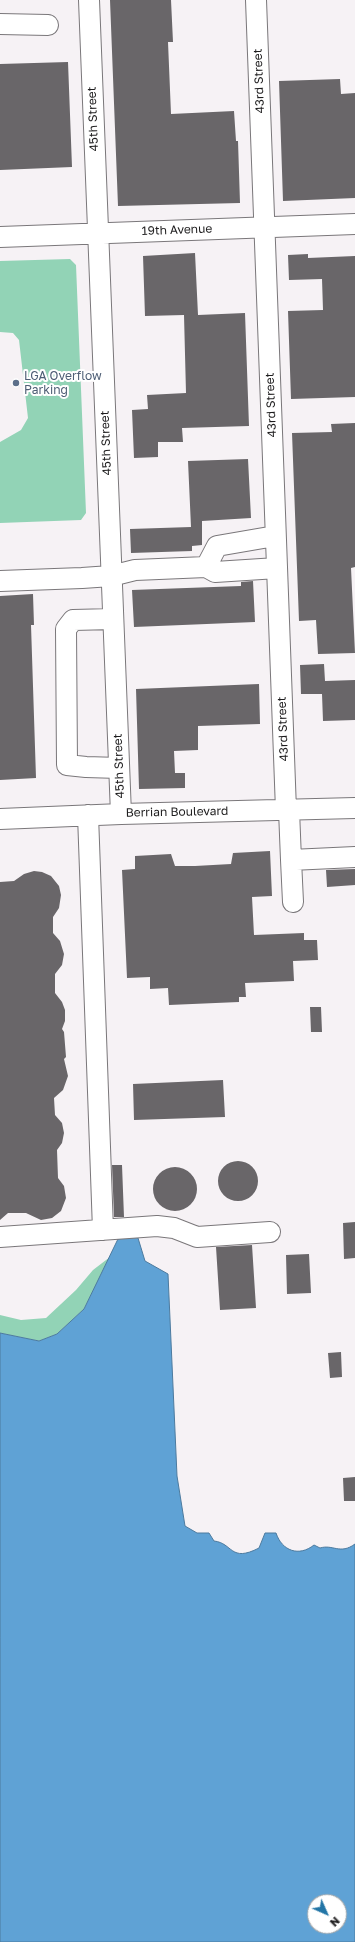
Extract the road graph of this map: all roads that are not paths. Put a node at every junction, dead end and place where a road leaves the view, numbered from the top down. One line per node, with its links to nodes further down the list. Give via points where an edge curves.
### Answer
1 (89, 0): 7 (street, 45th Street)
2 (256, 0): 6 (street, 43rd Street)
3 (0, 24): 4 (street)
4 (48, 25)
5 (355, 224): 6 (street, 19th Avenue)
6 (264, 228): 7 (street, 19th Avenue); 9 (street, 43rd Street)
7 (97, 233): 8 (street, 19th Avenue); 12 (street, 45th Street)
8 (0, 237)
9 (276, 536): 10 (street, via 217,546); 11 (street, 43rd Street)
10 (206, 567): 11 (street, via 215,572); 12 (street, via 135,570)
11 (277, 568): 17 (street, 43rd Street)
12 (111, 576): 13 (street); 14 (street, 45th Street)
13 (0, 581)
14 (113, 619): 15 (street, 45th Street); 15 (street, via 73,620 66,629 67,765)
15 (119, 768): 18 (street, 45th Street)
16 (355, 808): 17 (street, Berrian Boulevard)
17 (288, 810): 18 (street, Berrian Boulevard); 22 (street, 43rd Street)
18 (121, 814): 19 (street, Berrian Boulevard)
19 (88, 815): 20 (street, Berrian Boulevard); 24 (street)
20 (0, 819)
21 (355, 857): 22 (street)
22 (291, 860): 23 (street, 43rd Street)
23 (293, 902)
24 (103, 1230): 25 (street, via 157,1226 174,1228 197,1237); 26 (street)
25 (270, 1232)
26 (0, 1237)

